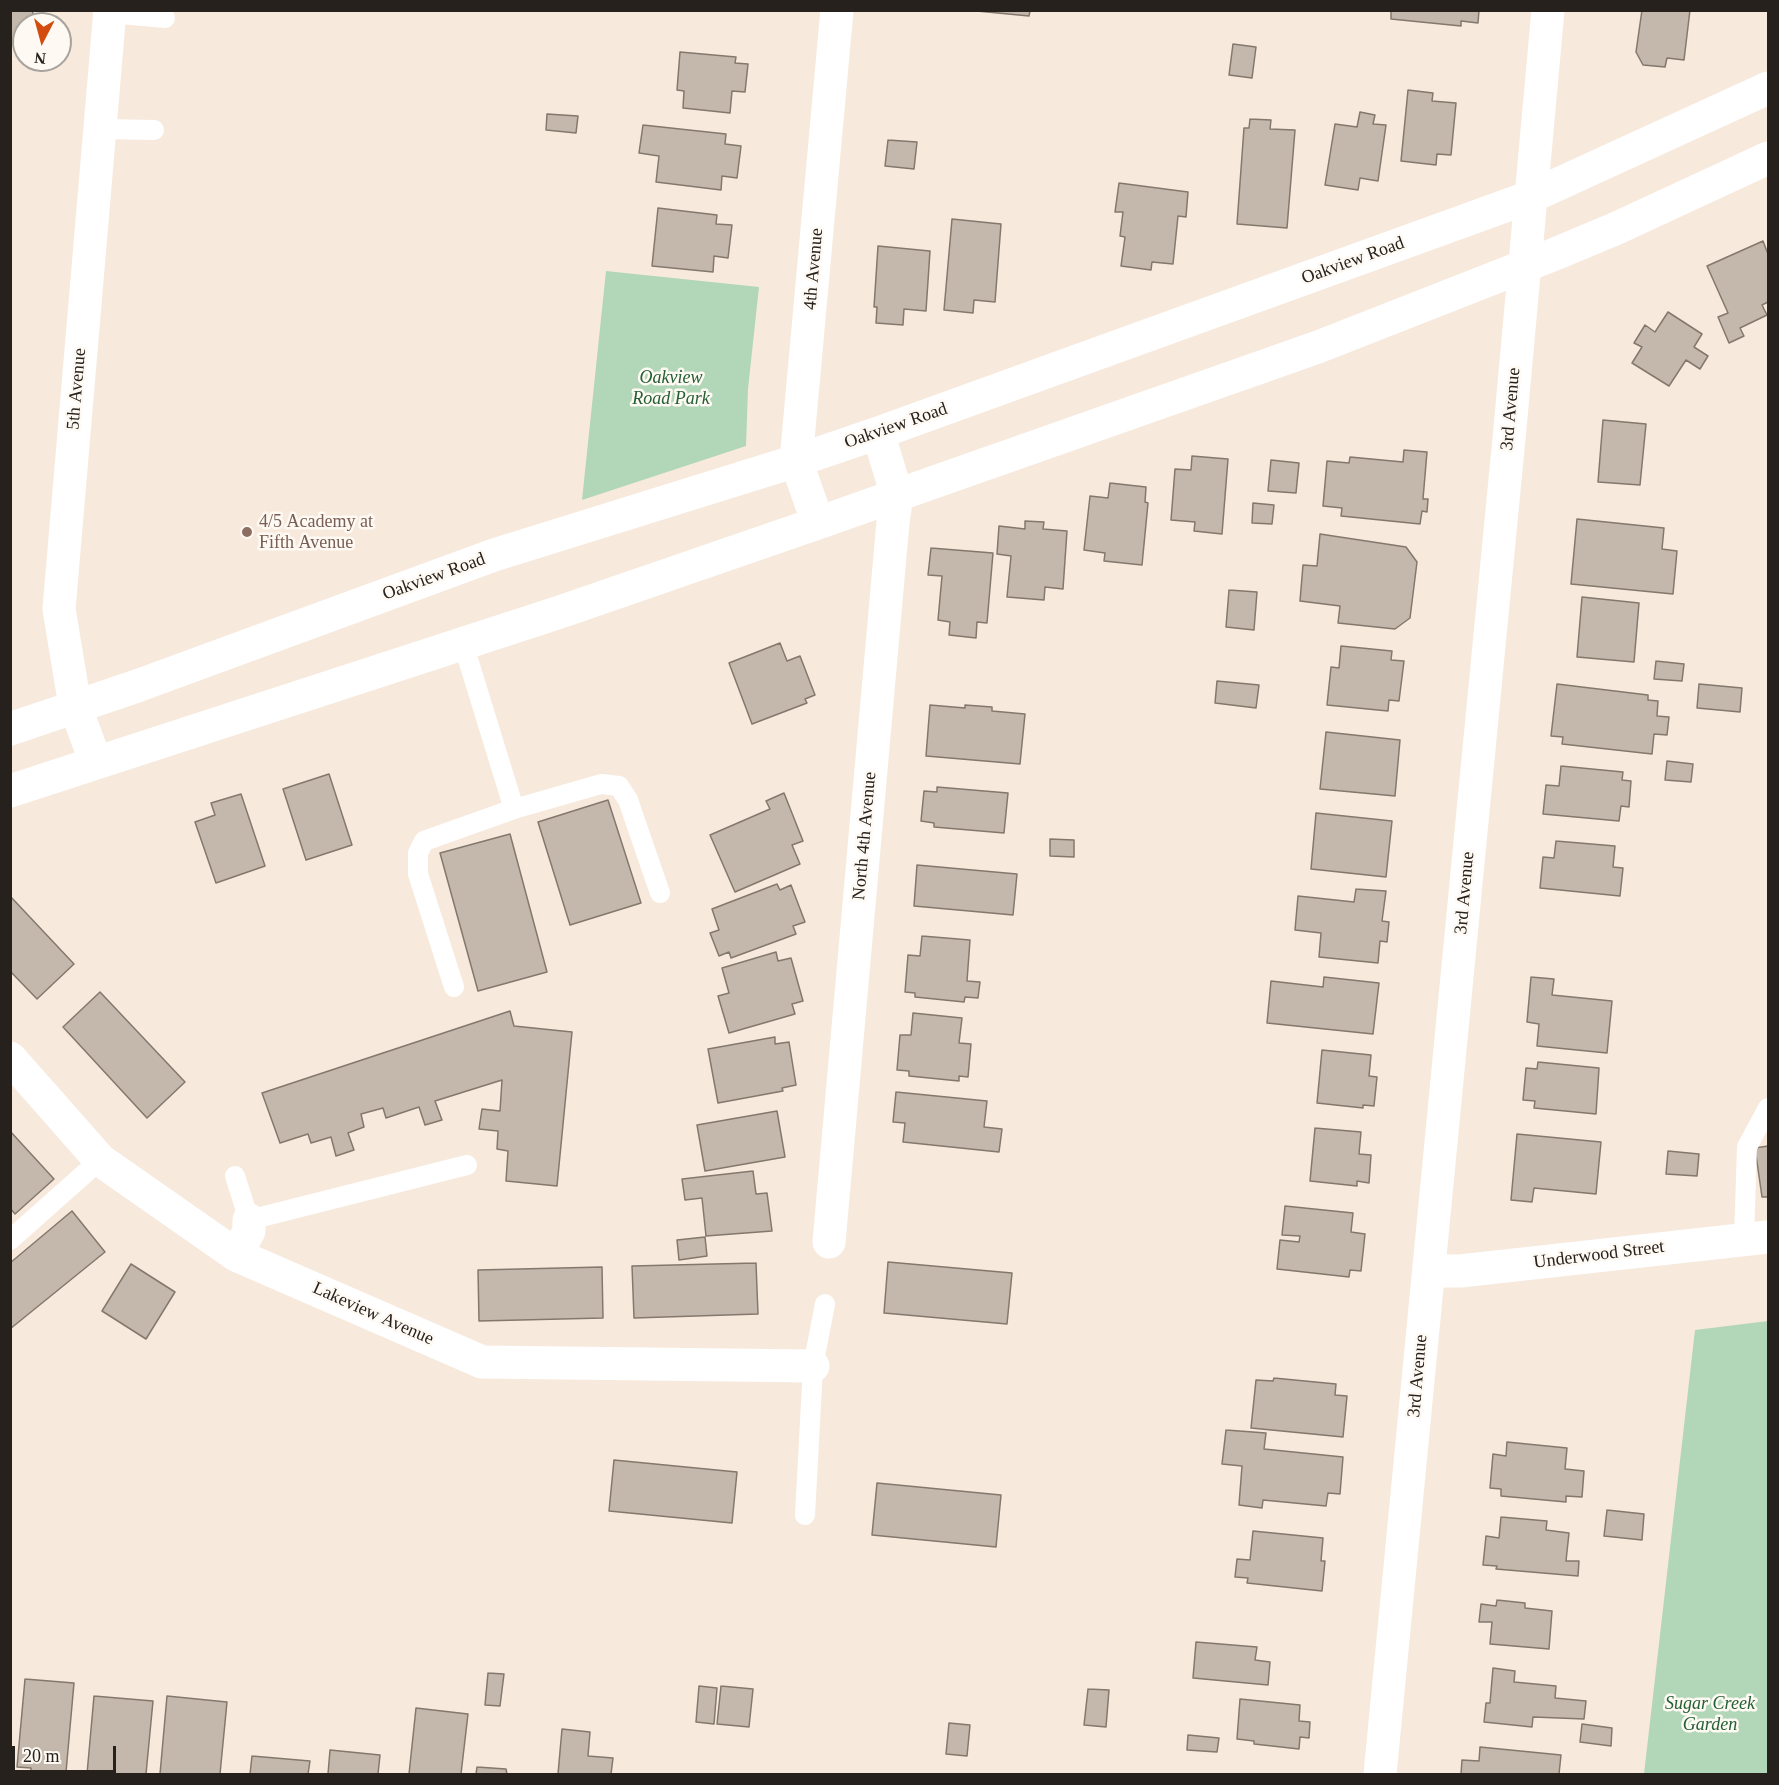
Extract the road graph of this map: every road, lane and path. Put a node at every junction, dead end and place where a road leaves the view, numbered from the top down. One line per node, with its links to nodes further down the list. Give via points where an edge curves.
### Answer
1 (837, 10): 12 (street, 4th Avenue)
2 (1548, 10): 9 (street, 3rd Avenue)
3 (110, 12): 4 (lane); 6 (street, 5th Avenue)
4 (165, 18)
5 (1768, 88): 9 (street, Oakview Road)
6 (100, 129): 7 (lane); 16 (street, 5th Avenue, via 59,609)
7 (154, 130)
8 (1768, 158): 10 (street)
9 (1530, 197): 10 (street, 3rd Avenue); 11 (street, Oakview Road)
10 (1524, 267): 13 (street, via 1318,347); 33 (street, 3rd Avenue)
11 (878, 434): 12 (street, Oakview Road); 13 (street, North 4th Avenue)
12 (796, 461): 14 (street, 4th Avenue); 16 (street, Oakview Road, via 494,555)
13 (897, 495): 14 (street); 31 (street, North 4th Avenue)
14 (818, 524): 15 (street)
15 (464, 643): 18 (street); 20 (lane)
16 (75, 706): 17 (street, Oakview Road); 18 (street, 5th Avenue)
17 (10, 729)
18 (96, 763): 19 (street)
19 (10, 791)
20 (514, 809): 21 (lane, via 601,783 618,786 628,800); 22 (lane, via 424,841 418,853 418,874)
21 (660, 893)
22 (454, 987)
23 (10, 1058): 25 (street, Lakeview Avenue)
24 (1768, 1108): 29 (lane, via 1747,1147)
25 (100, 1160): 30 (lane); 32 (street, Lakeview Avenue)
26 (467, 1165): 28 (lane)
27 (236, 1176): 28 (lane)
28 (249, 1220): 32 (street, via 249,1231)
29 (1756, 1238): 33 (street, Underwood Street, via 1460,1271)
30 (10, 1240)
31 (829, 1242)
32 (236, 1255): 35 (street, Lakeview Avenue, via 482,1362)
33 (1428, 1271): 37 (street, 3rd Avenue)
34 (825, 1304): 35 (lane)
35 (813, 1366): 36 (lane)
36 (806, 1515)
37 (1380, 1774)

